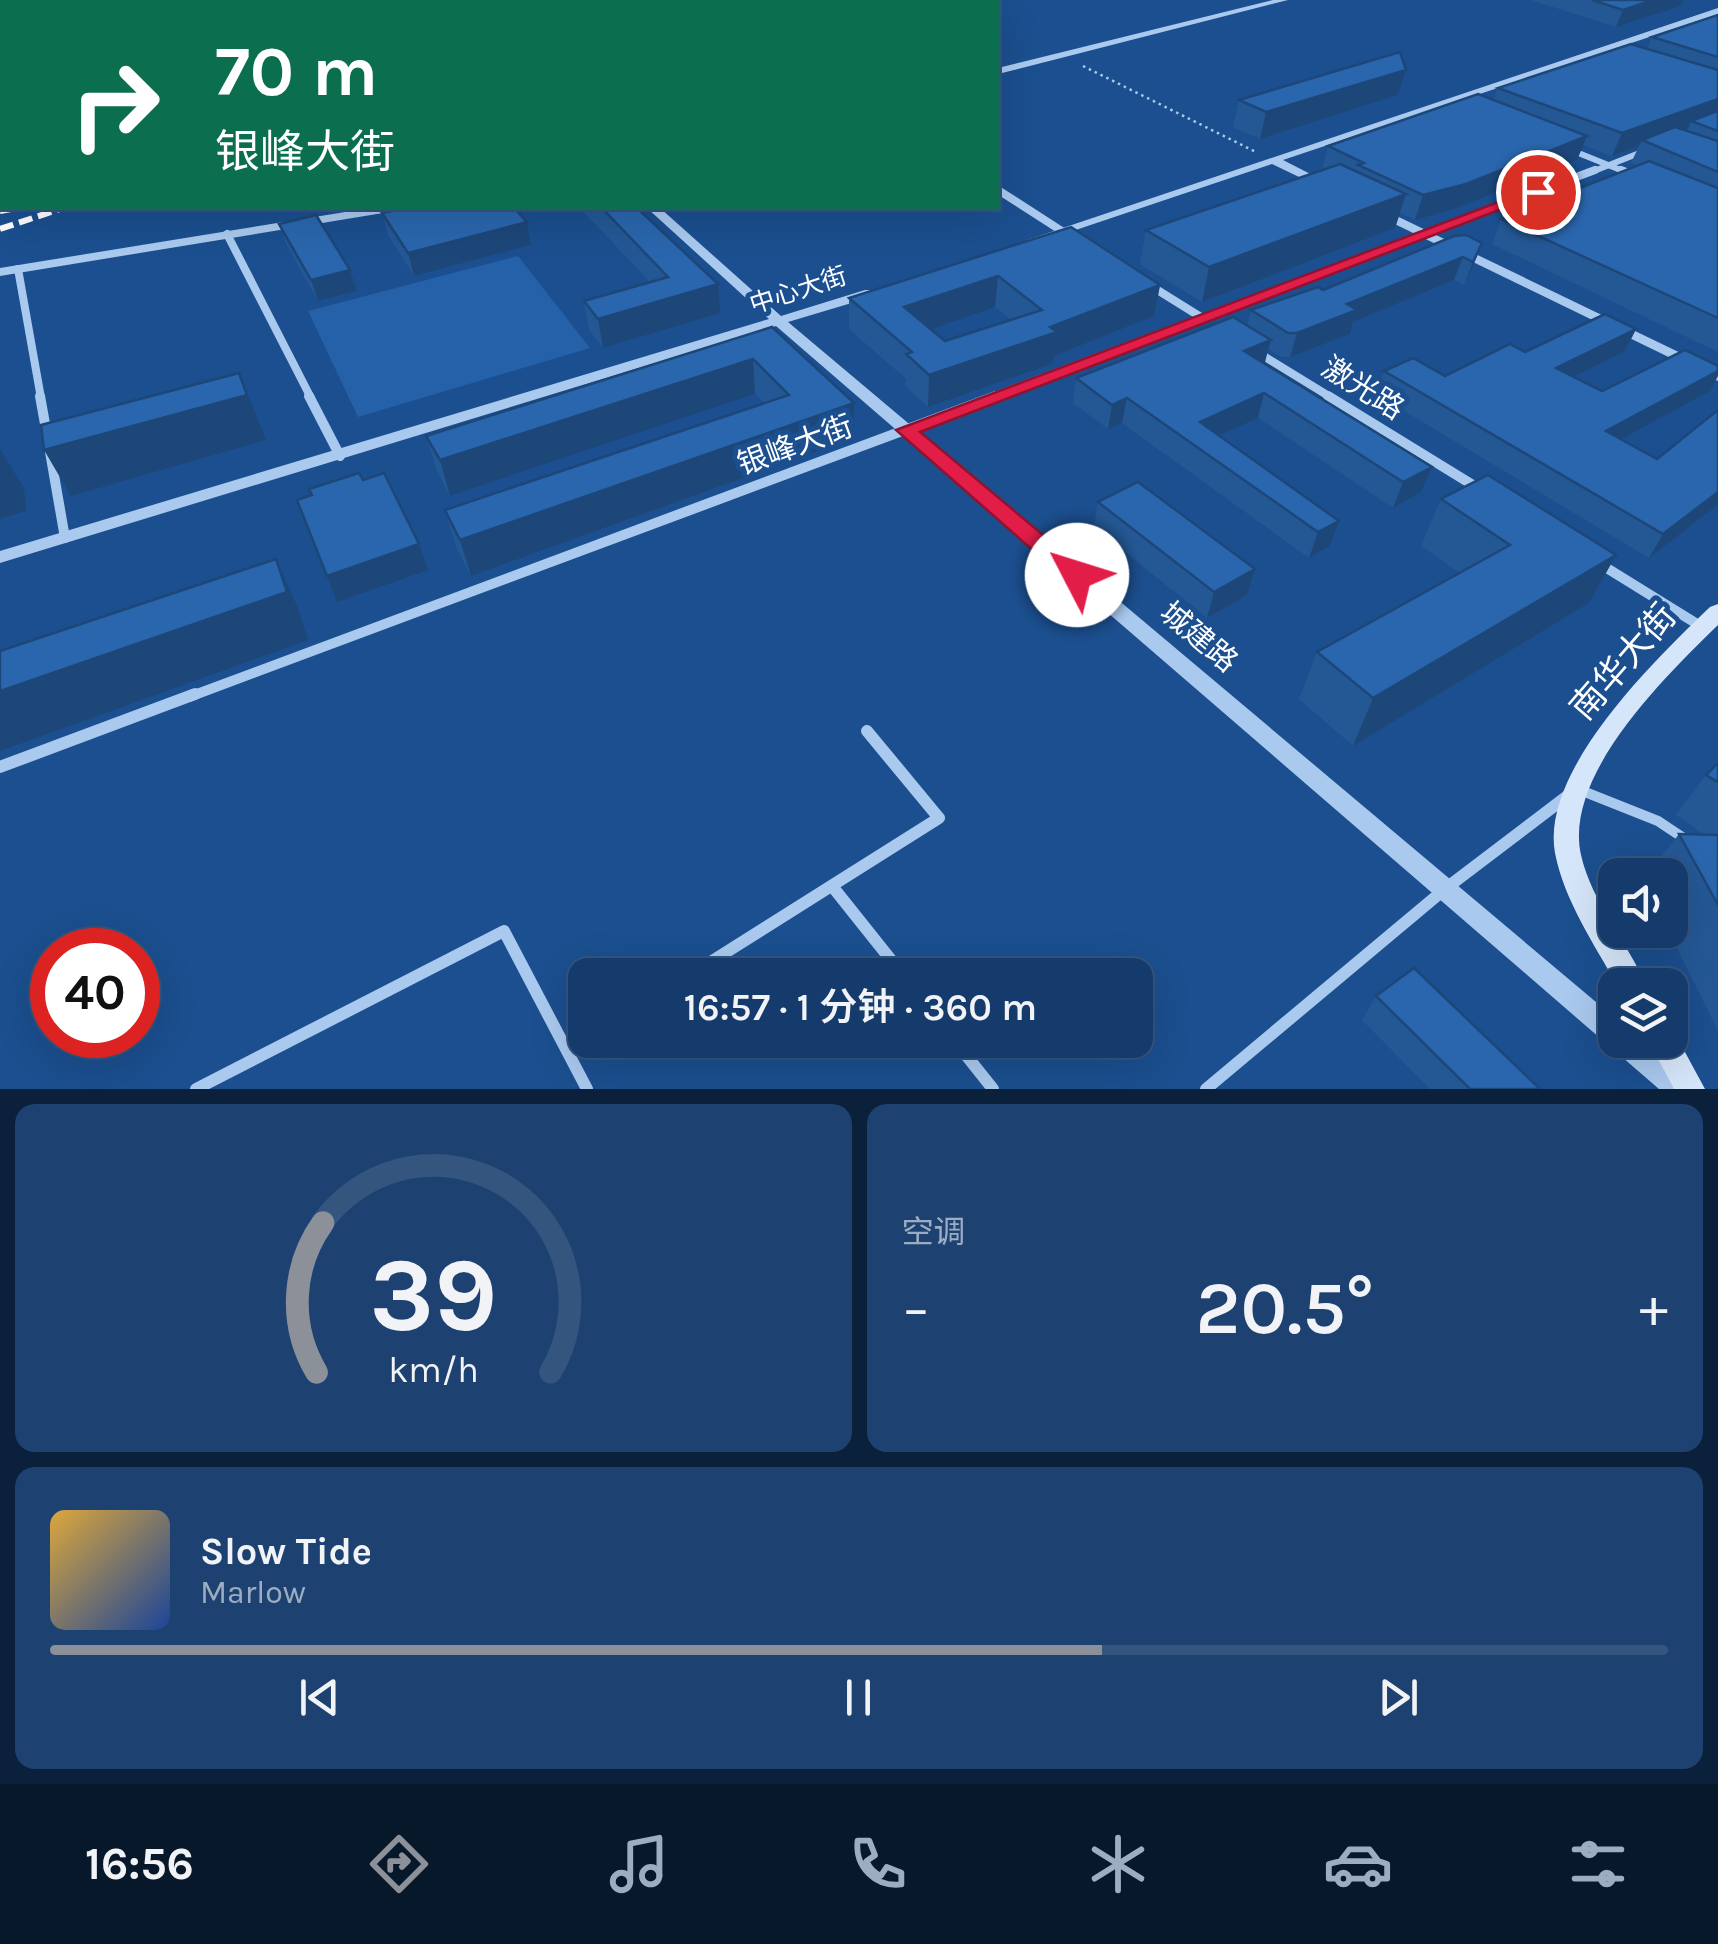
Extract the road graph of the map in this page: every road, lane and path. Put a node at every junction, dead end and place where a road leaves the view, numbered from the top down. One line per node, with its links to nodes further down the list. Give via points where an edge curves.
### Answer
1 (1284, 0): 4 (street)
2 (1718, 11): 3 (street)
3 (1600, 51): 5 (street); 7 (street)
4 (1062, 55): 6 (street); 11 (path)
5 (1616, 56)
6 (1000, 71)
7 (1449, 101): 8 (street); 11 (street)
8 (1467, 108)
9 (1556, 144): 12 (street)
10 (1663, 144): 12 (street, 银峰大街)
11 (1272, 160): 15 (street); 19 (street)
12 (1609, 165): 13 (street); 21 (street, 银峰大街)
13 (1645, 180)
14 (1000, 191): 19 (street)
15 (1342, 194)
16 (1359, 202): 21 (street)
17 (376, 210): 20 (street)
18 (655, 210): 29 (street, 城建路)
19 (1061, 230): 22 (street); 23 (street)
20 (227, 234): 24 (street); 34 (street)
21 (1428, 236): 28 (street, 银峰大街); 32 (street)
22 (1077, 240)
23 (1024, 243)
24 (18, 269): 25 (street); 36 (street)
25 (0, 272)
26 (1141, 280): 28 (street)
27 (893, 286): 29 (street, 中心大街)
28 (1204, 319): 30 (street); 33 (street, 银峰大街)
29 (780, 323): 33 (street, 城建路); 34 (street, 中心大街)
30 (1221, 329)
31 (1254, 350): 35 (street, 激光路)
32 (1718, 377)
33 (906, 430): 41 (street, 银峰大街); 45 (street, 城建路)
34 (340, 456): 36 (street, 中心大街)
35 (1486, 494)
36 (65, 538): 38 (street, 中心大街)
37 (1586, 555): 39 (street)
38 (0, 558)
39 (1710, 620): 42 (main road, 南华大街, via 1599,744)
40 (867, 731): 44 (street, via 939,818)
41 (0, 767)
42 (1576, 789): 43 (lane, via 1658,820); 45 (street); 48 (main road, 南华大街, via 1566,839 1582,894)
43 (1688, 842)
44 (832, 886): 46 (street); 47 (street)
45 (1445, 889): 49 (street, 城建路); 58 (street)
46 (717, 958)
47 (889, 958)
48 (1623, 968)
49 (1598, 1020)
50 (568, 1052): 55 (street, via 504,931)
51 (571, 1058): 56 (street)
52 (968, 1058): 57 (street)
53 (1643, 1058): 59 (street)
54 (1673, 1058): 60 (main road)
55 (196, 1089)
56 (588, 1089)
57 (993, 1089)
58 (1206, 1089)
59 (1679, 1089)
60 (1690, 1089)

